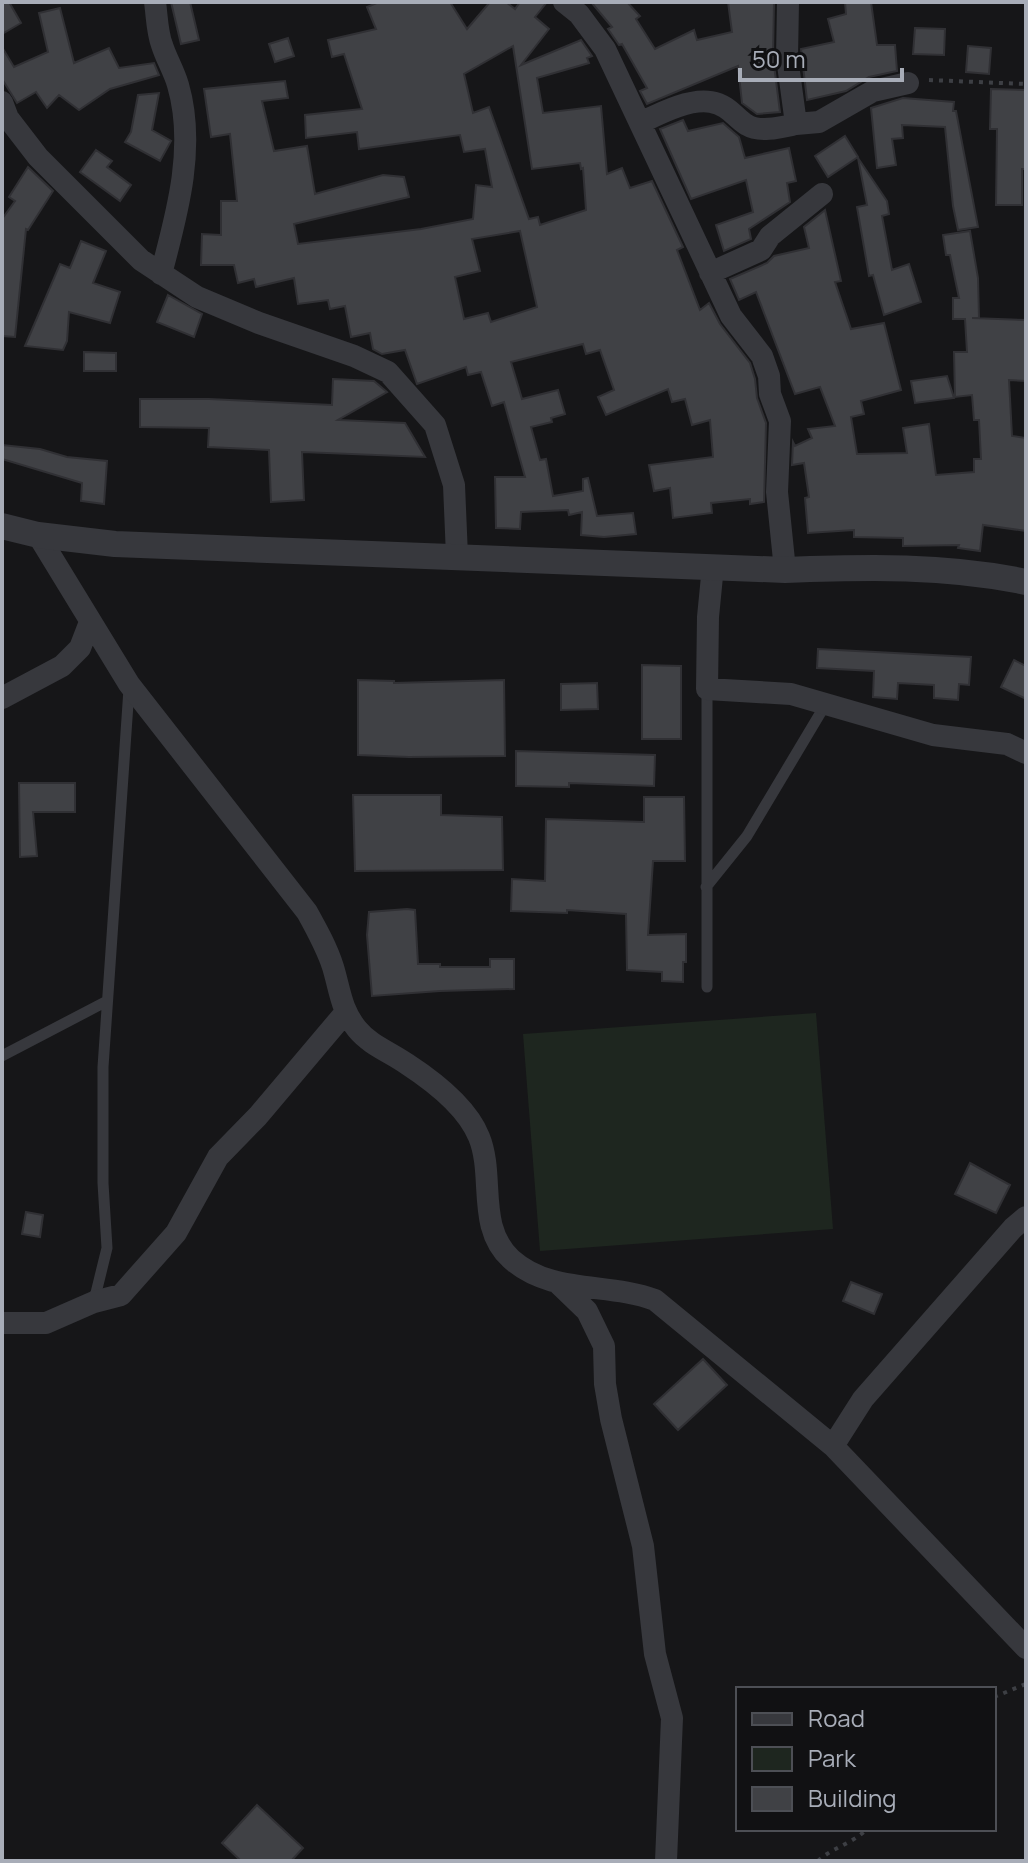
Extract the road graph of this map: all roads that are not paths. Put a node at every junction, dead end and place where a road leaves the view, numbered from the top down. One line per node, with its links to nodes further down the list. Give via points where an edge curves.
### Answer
1 (155, 2): 10 (street, via 160,42 178,85 186,131 178,205)
2 (564, 2): 6 (street, via 605,49)
3 (788, 2): 7 (street, via 787,57)
4 (908, 83): 7 (street, via 873,91 819,122)
5 (2, 102): 10 (street, via 38,157)
6 (640, 123): 7 (street, via 673,107 710,101 734,112 748,126); 9 (street)
7 (796, 124)
8 (822, 194): 9 (street, via 770,236 761,250)
9 (710, 273): 15 (street, via 769,376 780,421 777,492)
10 (161, 274): 13 (street, via 197,297 388,372 435,425 454,485)
11 (2, 526): 12 (street)
12 (38, 535): 13 (street, via 115,544); 17 (street)
13 (457, 556): 14 (street)
14 (713, 566): 15 (street); 19 (street)
15 (785, 570): 16 (street, via 893,566)
16 (1026, 582)
17 (90, 622): 18 (street); 20 (street, via 80,648 62,666)
18 (129, 684): 25 (lane); 26 (street, via 307,912 322,938)
19 (707, 689): 21 (street, via 791,694); 23 (lane)
20 (2, 698)
21 (827, 702): 22 (street, via 933,735 1007,744); 23 (lane, via 747,836)
22 (1026, 753)
23 (706, 888): 24 (lane)
24 (707, 987)
25 (107, 1001): 27 (lane); 30 (lane, via 107,1248)
26 (345, 1013): 29 (street, via 358,1031 408,1064 467,1116 480,1138 494,1235 509,1258); 30 (street, via 218,1157 176,1233 121,1295)
27 (2, 1056)
28 (1026, 1217): 32 (street, via 863,1399)
29 (559, 1284): 32 (street, via 634,1292 655,1300); 34 (street, via 587,1311 604,1346 611,1419 643,1546 655,1654 672,1718)
30 (94, 1302): 31 (street, via 46,1323)
31 (2, 1323)
32 (833, 1446): 33 (street)
33 (1026, 1648)
34 (666, 1861)

